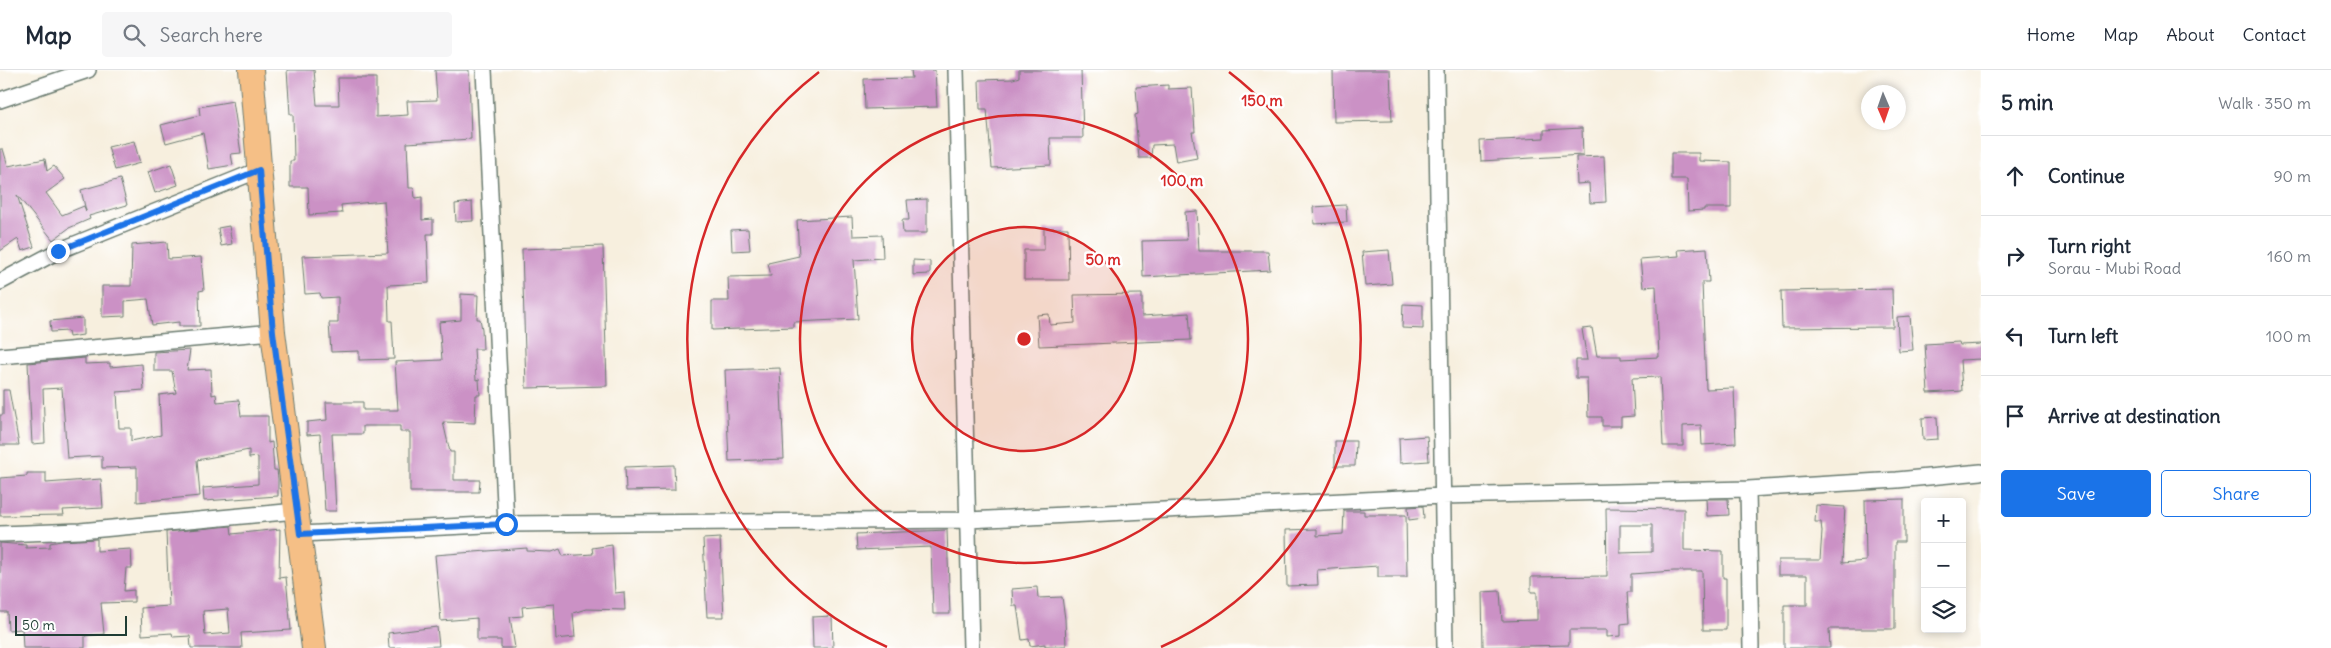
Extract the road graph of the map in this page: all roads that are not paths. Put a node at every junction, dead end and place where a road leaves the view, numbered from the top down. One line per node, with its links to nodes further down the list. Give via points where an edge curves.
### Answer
1 (88, 70): 6 (street)
2 (251, 70): 7 (main road)
3 (484, 70): 16 (street)
4 (956, 70): 15 (street)
5 (1436, 70): 13 (street)
6 (0, 100)
7 (259, 170): 8 (street, via 58,251); 9 (main road)
8 (0, 282)
9 (273, 332): 10 (street); 14 (main road)
10 (0, 356)
11 (1981, 472): 12 (street)
12 (1748, 489): 13 (street); 22 (street)
13 (1442, 496): 15 (street); 21 (street)
14 (296, 510): 17 (street, via 80,531); 18 (main road)
15 (968, 520): 16 (street); 20 (street)
16 (506, 524): 18 (street)
17 (0, 534)
18 (300, 534): 19 (main road)
19 (314, 648)
20 (971, 648)
21 (1445, 648)
22 (1751, 648)

